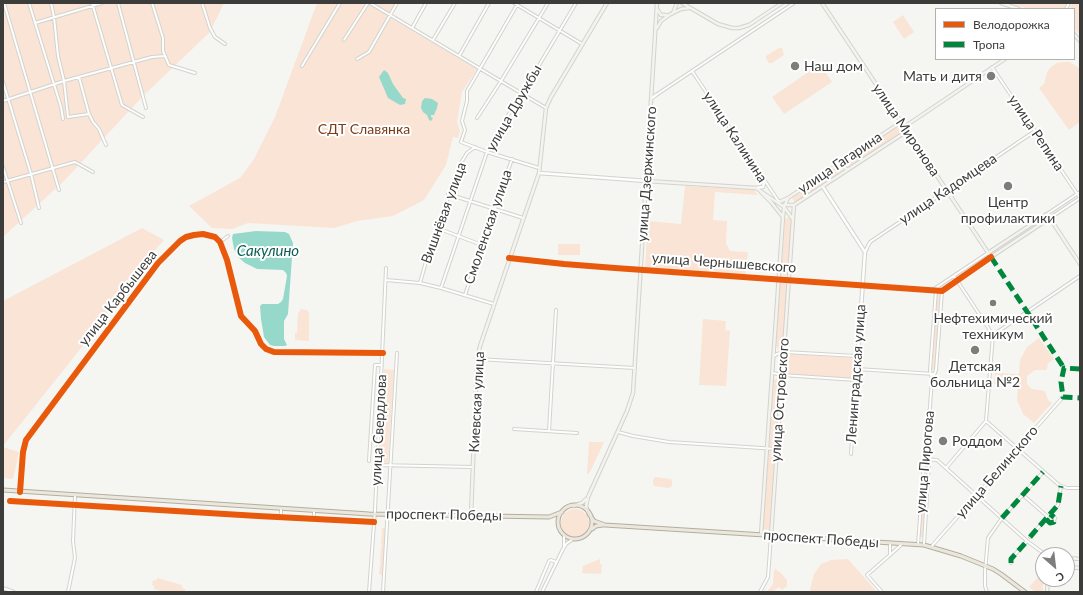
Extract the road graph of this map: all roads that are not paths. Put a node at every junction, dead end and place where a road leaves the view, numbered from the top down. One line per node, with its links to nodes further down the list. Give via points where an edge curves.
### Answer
1 (4, 3): 58 (street)
2 (29, 3): 34 (street)
3 (51, 3): 32 (street)
4 (102, 3): 23 (street)
5 (118, 3): 46 (street)
6 (152, 3): 42 (street, via 163,38)
7 (202, 3): 40 (street, via 215,37)
8 (340, 3): 47 (street)
9 (369, 3): 30 (street); 38 (street)
10 (397, 3): 30 (street)
11 (426, 3): 35 (street)
12 (455, 3): 39 (street)
13 (489, 3): 43 (street)
14 (548, 3): 33 (street)
15 (576, 3): 36 (street, улица Дружбы)
16 (607, 3): 41 (main road, Киевская улица)
17 (677, 3): 29 (main road)
18 (683, 3): 27 (main road); 28 (street)
19 (782, 3): 27 (main road, via 749,25 735,28 723,26)
20 (794, 3): 51 (street)
21 (822, 3): 70 (main road, улица Миронова)
22 (1001, 3): 26 (main road)
23 (92, 4): 32 (street); 49 (street)
24 (516, 4): 33 (street); 50 (street)
25 (657, 5): 31 (main road, via 661,15); 37 (main road, улица Дзержинского)
26 (1016, 8)
27 (691, 9): 28 (main road)
28 (678, 10): 29 (main road)
29 (672, 13): 31 (main road)
30 (390, 15): 35 (street); 44 (street, via 369,52)
31 (668, 15): 37 (main road, via 659,23)
32 (54, 17): 34 (street); 54 (street, via 58,56)
33 (539, 18): 36 (street); 55 (street)
34 (35, 22): 57 (street)
35 (412, 28): 39 (street)
36 (560, 31): 41 (street); 59 (street, улица Дружбы)
37 (656, 34): 61 (main road, улица Дзержинского)
38 (344, 40)
39 (433, 40): 43 (street)
40 (225, 44)
41 (582, 44): 65 (main road, Киевская улица)
42 (165, 56): 46 (street); 52 (street, via 169,65)
43 (459, 56): 50 (street)
44 (358, 59)
45 (1002, 60): 48 (main road)
46 (134, 62): 49 (street); 64 (street)
47 (302, 66)
48 (992, 67): 71 (main road); 73 (street, улица Репина)
49 (111, 68): 53 (street); 67 (street, via 122,105)
50 (480, 68): 55 (street); 75 (street, via 467,91 462,121 465,130 461,142)
51 (692, 71): 60 (street); 86 (street, улица Калинина)
52 (195, 74)
53 (79, 77): 54 (street); 66 (street)
54 (64, 81): 57 (street); 66 (street, via 68,117)
55 (501, 81): 59 (street); 68 (street)
56 (3, 82): 62 (street)
57 (53, 84): 58 (street); 69 (street)
58 (30, 92): 62 (street); 80 (street)
59 (522, 94): 65 (street); 76 (street, улица Дружбы)
60 (656, 95): 61 (street)
61 (652, 98): 88 (main road, улица Дзержинского)
62 (8, 99): 63 (street); 85 (street)
63 (3, 101)
64 (146, 108)
65 (546, 108): 81 (main road, Киевская улица)
66 (90, 114): 74 (street)
67 (143, 117)
68 (477, 118)
69 (63, 119)
70 (901, 122): 71 (main road, улица Миронова); 78 (main road, улица Гагарина)
71 (904, 127): 72 (main road, улица Миронова)
72 (907, 131): 82 (main road, улица Гагарина); 93 (main road, улица Миронова)
73 (1035, 131): 93 (street, улица Кадомцева); 96 (street, улица Репина)
74 (106, 145)
75 (475, 148): 76 (street); 95 (street, Вишнёвая улица, via 467,153 459,166)
76 (487, 152): 77 (street); 99 (street, улица Дружбы)
77 (512, 159): 81 (street); 104 (street, Смоленская улица)
78 (841, 162): 82 (main road); 97 (main road, улица Гагарина)
79 (3, 167): 87 (street)
80 (52, 168): 83 (street, via 75,162); 85 (street); 92 (street)
81 (539, 168): 84 (main road, Киевская улица)
82 (847, 170): 90 (main road, улица Гагарина)
83 (93, 172)
84 (539, 173): 88 (street); 106 (main road, Киевская улица)
85 (31, 174): 87 (street); 103 (street)
86 (763, 179): 91 (street, via 763,187); 100 (street, улица Калинина)
87 (7, 181): 89 (street); 110 (street)
88 (647, 181): 91 (main road); 122 (main road, улица Дзержинского)
89 (3, 182)
90 (823, 187): 101 (main road, улица Гагарина); 116 (street)
91 (756, 188): 100 (main road); 107 (main road)
92 (59, 190)
93 (946, 191): 116 (street, улица Кадомцева, via 870,242); 117 (main road, улица Миронова)
94 (1080, 192): 96 (street)
95 (448, 194): 99 (street); 111 (street, Вишнёвая улица)
96 (1077, 194): 98 (street, улица Репина); 105 (street)
97 (788, 198): 100 (main road, улица Гагарина); 101 (main road); 102 (main road, улица Островского)
98 (1080, 198): 109 (street)
99 (472, 201): 104 (street); 113 (street, улица Дружбы)
100 (779, 202): 102 (main road)
101 (794, 205): 102 (main road); 108 (main road, улица Островского)
102 (785, 206): 107 (main road, улица Островского); 108 (main road)
103 (39, 208)
104 (494, 209): 106 (street); 115 (street, Смоленская улица)
105 (1047, 214): 109 (main road); 117 (main road)
106 (523, 218): 119 (main road, Киевская улица)
107 (783, 218): 108 (main road, via 788,215); 125 (main road, улица Островского)
108 (792, 218): 127 (main road, улица Островского)
109 (1050, 218): 118 (main road); 120 (main road)
110 (21, 223)
111 (437, 228): 113 (street); 129 (street, Вишнёвая улица)
112 (228, 236): 114 (street)
113 (459, 237): 115 (street); 132 (street, улица Дружбы)
114 (220, 242): 141 (street, via 241,316 256,331 263,347 274,352); 176 (street, улица Карбышева, via 215,237 204,234 186,237 158,263 26,440)
115 (482, 245): 136 (street, Смоленская улица)
116 (865, 252): 130 (street, Ленинградская улица)
117 (988, 253): 118 (main road, улица Миронова); 123 (street)
118 (991, 257): 128 (street)
119 (509, 258): 122 (street, улица Чернышевского); 137 (main road, Киевская улица)
120 (1080, 264)
121 (386, 268): 126 (street, улица Свердлова)
122 (640, 270): 125 (street, улица Чернышевского); 148 (main road, улица Дзержинского)
123 (954, 276): 128 (street); 131 (street)
124 (1080, 276): 139 (street)
125 (779, 279): 127 (street, улица Чернышевского); 143 (main road, улица Островского)
126 (386, 280): 129 (street); 141 (street, улица Свердлова)
127 (789, 280): 130 (street, улица Чернышевского); 140 (main road, улица Островского)
128 (957, 281): 135 (street); 139 (street)
129 (420, 283): 132 (street)
130 (863, 285): 133 (street, улица Чернышевского); 144 (street, Ленинградская улица)
131 (939, 286): 133 (street); 134 (street)
132 (441, 288): 136 (street)
133 (933, 290): 134 (street, улица Чернышевского)
134 (936, 290): 135 (street, улица Чернышевского); 151 (street, улица Пирогова, via 932,344)
135 (942, 291): 151 (street, улица Пирогова, via 936,370)
136 (465, 295): 137 (street)
137 (494, 304): 145 (main road, Киевская улица)
138 (556, 310): 146 (street)
139 (993, 335): 155 (street)
140 (784, 352): 143 (street); 144 (street); 152 (main road, улица Островского)
141 (383, 353): 147 (street, улица Свердлова)
142 (397, 353): 169 (street, улица Свердлова)
143 (774, 356): 150 (main road, улица Островского)
144 (858, 356): 149 (street, Ленинградская улица)
145 (477, 359): 146 (street); 170 (main road, Киевская улица)
146 (553, 364): 148 (street); 157 (street)
147 (382, 366): 167 (street, via 375,365); 168 (street, улица Свердлова)
148 (635, 368): 158 (main road, улица Дзержинского, via 633,393)
149 (857, 369): 151 (street); 153 (street, Ленинградская улица)
150 (773, 373): 152 (street); 160 (main road, улица Островского)
151 (933, 374): 163 (street, улица Пирогова)
152 (782, 376): 153 (street); 161 (main road, улица Островского)
153 (856, 380): 164 (street, Ленинградская улица)
154 (1063, 397): 162 (street, улица Белинского)
155 (986, 421): 162 (street); 171 (street)
156 (514, 429): 157 (street)
157 (549, 431): 159 (street)
158 (618, 432): 160 (street, via 669,442); 180 (main road, улица Дзержинского)
159 (576, 433)
160 (767, 449): 161 (street); 201 (main road, улица Островского)
161 (777, 449): 203 (main road, улица Островского)
162 (1017, 449): 172 (street); 178 (street, улица Белинского)
163 (927, 450): 165 (street, улица Пирогова); 166 (street, улица Пирогова)
164 (850, 454)
165 (925, 459): 166 (street); 209 (street, улица Пирогова)
166 (929, 459): 171 (street, via 937,460); 210 (street, улица Пирогова)
167 (370, 461)
168 (377, 465): 169 (street); 188 (street, улица Свердлова)
169 (390, 465): 170 (street); 189 (street, улица Свердлова)
170 (473, 467): 191 (main road, Киевская улица)
171 (946, 468): 178 (street)
172 (1043, 472): 173 (street); 179 (street)
173 (1061, 486): 174 (street); 190 (street, via 1058,505)
174 (1080, 488)
175 (3, 490): 176 (main road, проспект Победы)
176 (20, 492): 177 (main road, проспект Победы)
177 (75, 495): 182 (street); 184 (main road, проспект Победы)
178 (977, 495): 195 (street); 211 (street, улица Белинского)
179 (1023, 495): 195 (street); 196 (street)
180 (588, 497): 183 (main road); 187 (main road, улица Дзержинского, via 586,506)
181 (10, 501): 182 (street)
182 (74, 505): 192 (street); 220 (street, via 73,541 76,558)
183 (573, 506): 186 (main road); 187 (main road, via 583,508)
184 (281, 509): 185 (main road, проспект Победы); 192 (street)
185 (314, 511): 188 (main road, проспект Победы); 194 (street)
186 (562, 512): 193 (main road, проспект Победы); 198 (main road)
187 (589, 513): 199 (main road, via 594,521); 200 (main road, via 592,525)
188 (374, 514): 189 (main road, проспект Победы); 197 (street, улица Свердлова)
189 (388, 514): 191 (main road, проспект Победы); 222 (street, улица Свердлова)
190 (1050, 514): 196 (street); 196 (street, via 1055,518 1054,522 1051,523)
191 (471, 516): 193 (main road, проспект Победы)
192 (281, 517): 194 (street)
193 (549, 517): 198 (main road, проспект Победы)
194 (314, 518): 197 (street)
195 (1002, 518): 206 (street); 217 (street, via 988,538)
196 (1047, 518): 204 (street)
197 (374, 522): 221 (street, улица Свердлова)
198 (558, 522): 202 (main road)
199 (605, 525): 200 (main road, проспект Победы, via 596,526); 201 (main road, проспект Победы)
200 (589, 532): 205 (main road, via 581,538)
201 (761, 535): 203 (main road, проспект Победы)
202 (564, 536): 205 (main road); 213 (street)
203 (771, 536): 207 (main road, проспект Победы); 225 (street, улица Островского, via 768,577)
204 (1030, 537)
205 (574, 539): 213 (street)
206 (1027, 541): 212 (street); 216 (street, via 1011,558)
207 (890, 543): 208 (main road, проспект Победы); 214 (street)
208 (902, 544): 209 (main road, проспект Победы); 214 (street)
209 (918, 544): 210 (main road, проспект Победы)
210 (924, 545): 211 (main road, проспект Победы)
211 (931, 547): 217 (main road, проспект Победы)
212 (1035, 547)
213 (563, 549): 215 (street)
214 (890, 555): 226 (street, via 867,575)
215 (556, 562): 223 (street, via 550,561); 224 (street)
216 (1011, 563)
217 (985, 566): 227 (street); 228 (main road, проспект Победы, via 1001,574)
218 (3, 588): 219 (street)
219 (14, 592)
220 (68, 592)
221 (369, 592)
222 (383, 592)
223 (536, 592)
224 (542, 592)
225 (760, 592)
226 (882, 592)
227 (987, 592)
228 (1024, 592)

